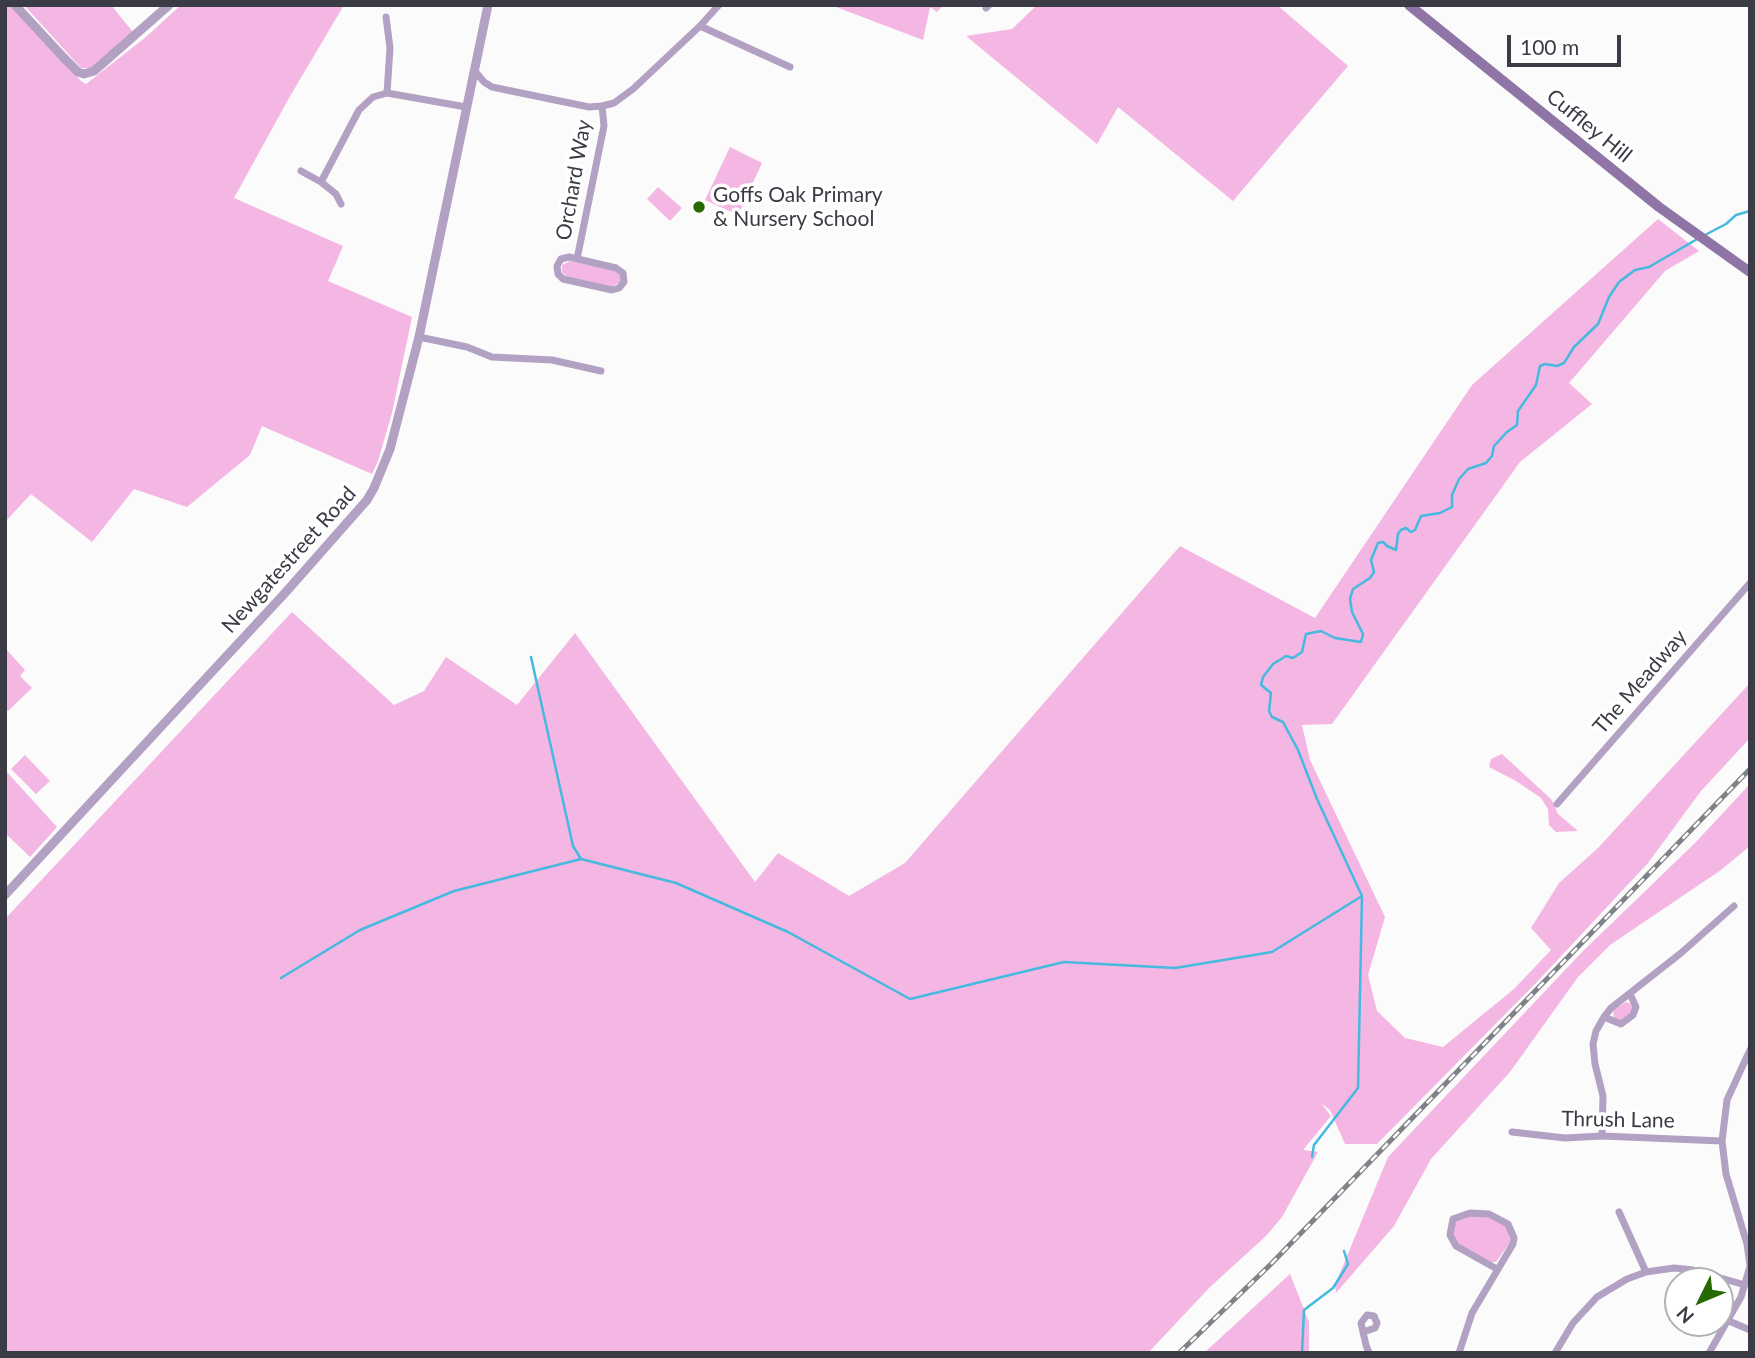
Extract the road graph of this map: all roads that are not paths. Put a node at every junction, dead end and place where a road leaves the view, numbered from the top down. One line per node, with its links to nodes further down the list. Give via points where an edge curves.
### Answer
1 (15, 5): 2 (street, via 84,74 94,71)
2 (169, 5)
3 (488, 5): 9 (street, Newgatestreet Road)
4 (719, 5): 7 (street)
5 (1409, 5): 18 (main road, Cuffley Hill, via 1607,166)
6 (386, 17): 11 (street, via 390,48)
7 (700, 26): 8 (street); 13 (street, via 633,89)
8 (790, 67)
9 (474, 70): 10 (street); 12 (street, Newgatestreet Road)
10 (488, 85): 12 (street); 13 (street)
11 (387, 93): 12 (street); 15 (street, via 373,97 359,110)
12 (467, 102): 19 (street, Newgatestreet Road)
13 (602, 106): 17 (street, Orchard Way, via 604,126)
14 (301, 171): 15 (street)
15 (321, 182): 16 (street)
16 (341, 204)
17 (577, 259): 17 (street, via 616,268 623,273 624,282 612,290 560,277 558,262)
18 (1750, 272)
19 (419, 337): 20 (street, via 492,357 552,360); 23 (street, Newgatestreet Road, via 390,449 367,500)
20 (601, 371)
21 (1750, 583): 22 (street, The Meadway)
22 (1558, 804)
23 (5, 895)
24 (1734, 906): 25 (street)
25 (1630, 994): 26 (street); 26 (street, via 1636,1007 1633,1016 1621,1024)
26 (1604, 1017): 29 (street, via 1596,1031 1593,1055 1603,1096)
27 (1750, 1050): 30 (street, via 1727,1100)
28 (1512, 1132): 29 (street, Thrush Lane, via 1565,1138)
29 (1602, 1136): 30 (street, Thrush Lane)
30 (1723, 1141): 34 (street, via 1726,1174 1749,1258)
31 (1619, 1212): 33 (street)
32 (1497, 1269): 32 (street, via 1514,1238 1508,1224 1480,1212 1453,1219 1450,1235 1456,1246); 39 (street, via 1472,1313)
33 (1646, 1272): 34 (street, via 1693,1270); 40 (street, via 1597,1297 1573,1323)
34 (1745, 1285): 35 (street)
35 (1734, 1310)
36 (1363, 1332): 38 (street)
37 (1719, 1337): 41 (street)
38 (1369, 1353)
39 (1459, 1353)
40 (1555, 1353)
41 (1709, 1353)

